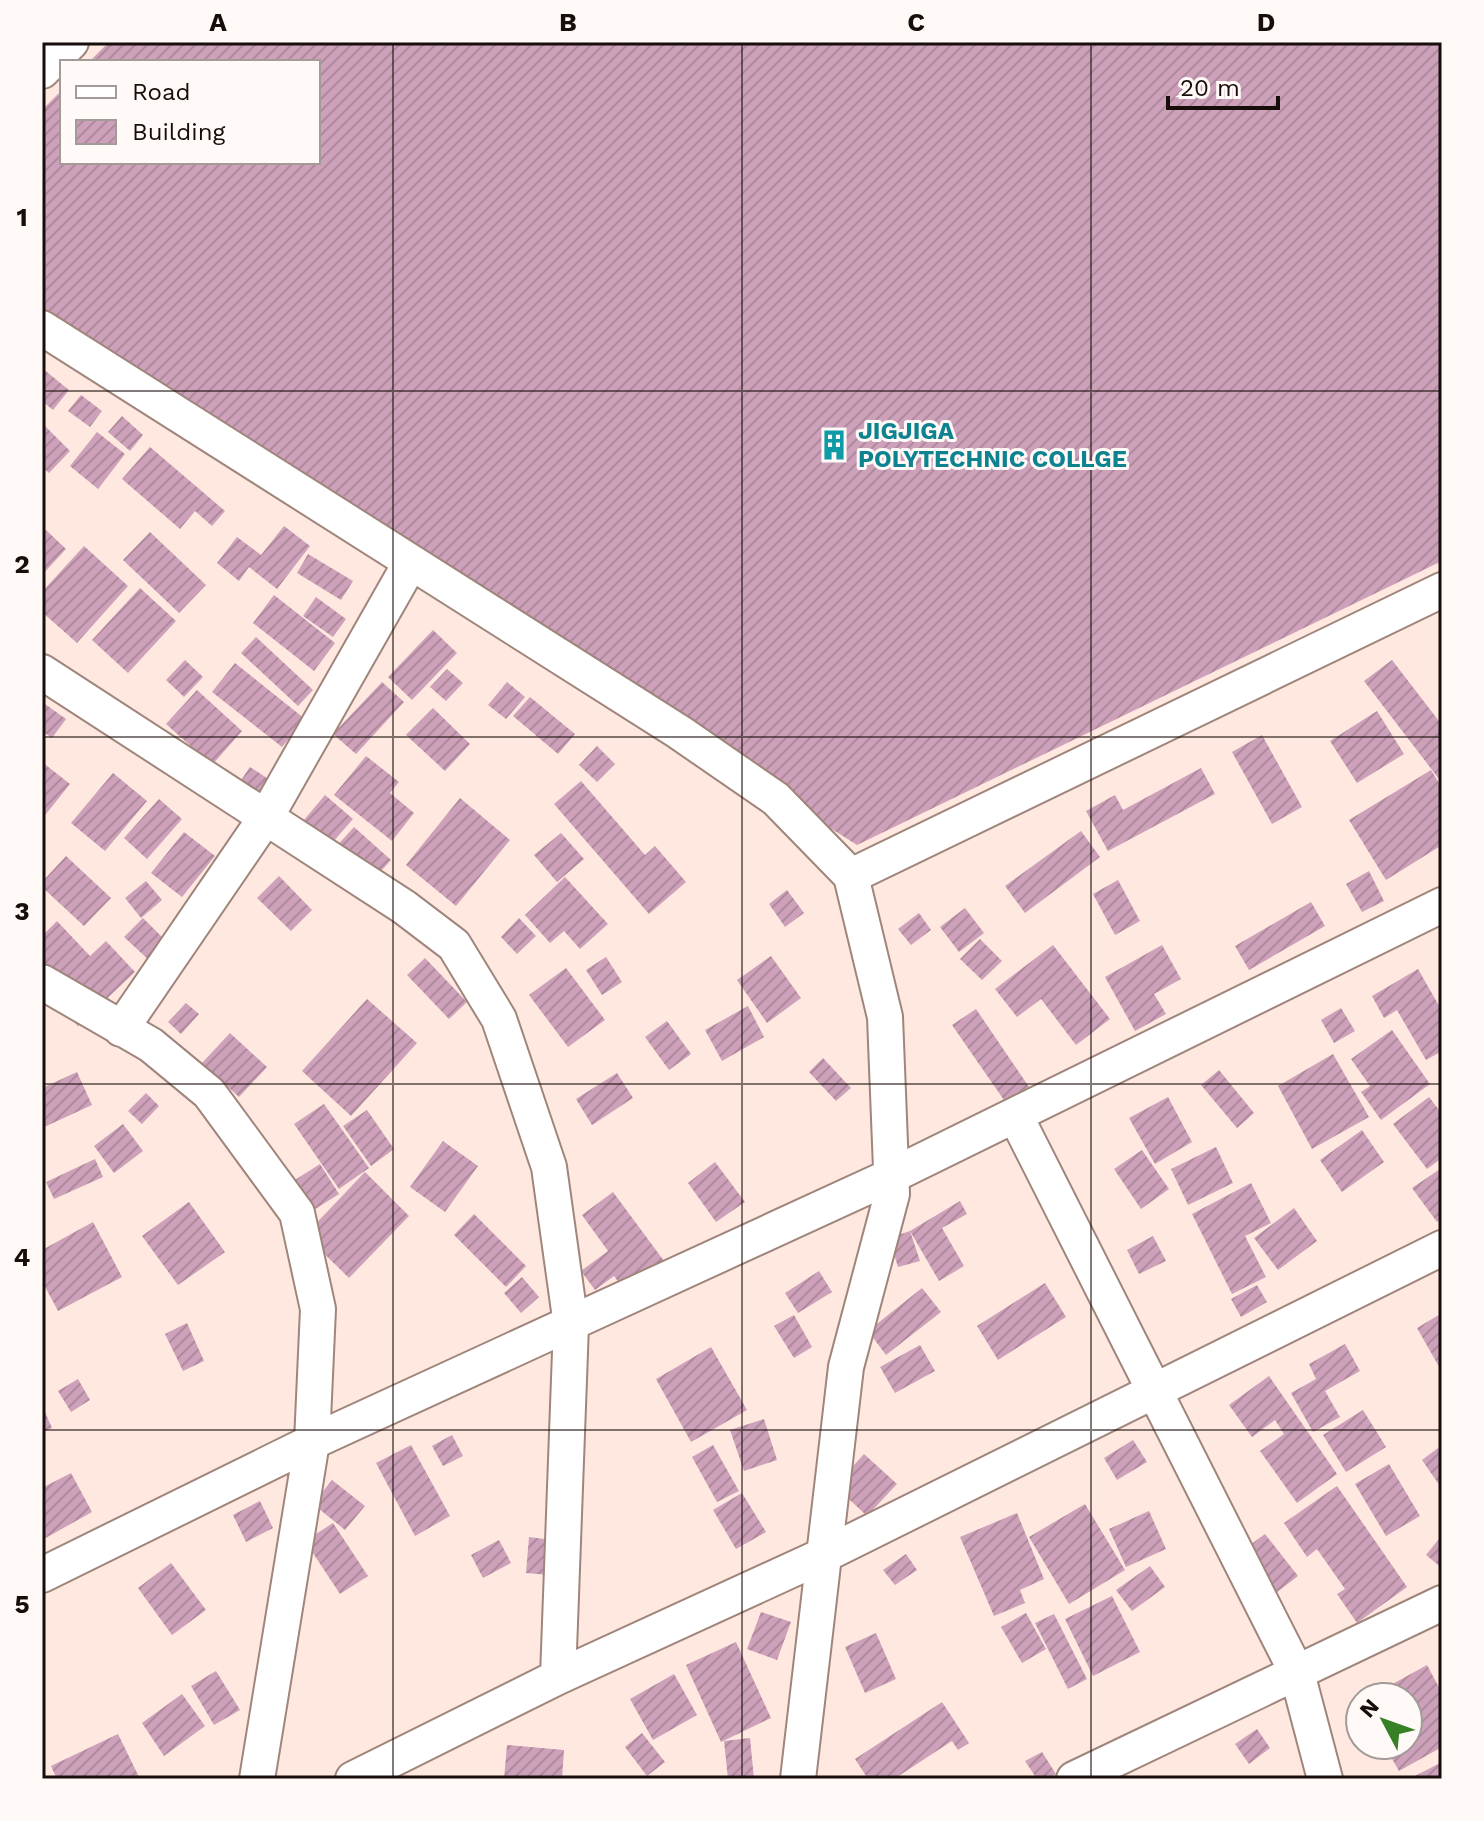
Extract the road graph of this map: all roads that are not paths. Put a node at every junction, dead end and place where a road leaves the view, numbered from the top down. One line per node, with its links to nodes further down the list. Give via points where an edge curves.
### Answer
1 (71, 42): 2 (street)
2 (42, 71)
3 (42, 328): 4 (street)
4 (411, 562): 7 (street); 8 (street, via 776,799)
5 (1442, 590): 8 (street)
6 (42, 672): 7 (street)
7 (266, 817): 11 (street); 15 (street, via 454,945 499,1019 549,1167)
8 (851, 876): 13 (street, via 885,1017)
9 (1442, 905): 12 (street)
10 (42, 982): 11 (street)
11 (121, 1029): 17 (street, via 151,1045 209,1093 297,1213 318,1309)
12 (1015, 1115): 13 (street); 16 (street)
13 (891, 1176): 15 (street); 18 (street, via 892,1194 846,1367)
14 (1442, 1248): 16 (street)
15 (571, 1325): 17 (street); 22 (street)
16 (1156, 1390): 18 (street); 21 (street)
17 (312, 1442): 19 (street); 23 (street)
18 (824, 1555): 22 (street); 25 (street)
19 (42, 1575)
20 (1442, 1603): 21 (street)
21 (1297, 1673): 26 (street); 27 (street)
22 (558, 1677): 24 (street)
23 (257, 1779)
24 (353, 1779)
25 (798, 1779)
26 (1074, 1779)
27 (1325, 1779)

